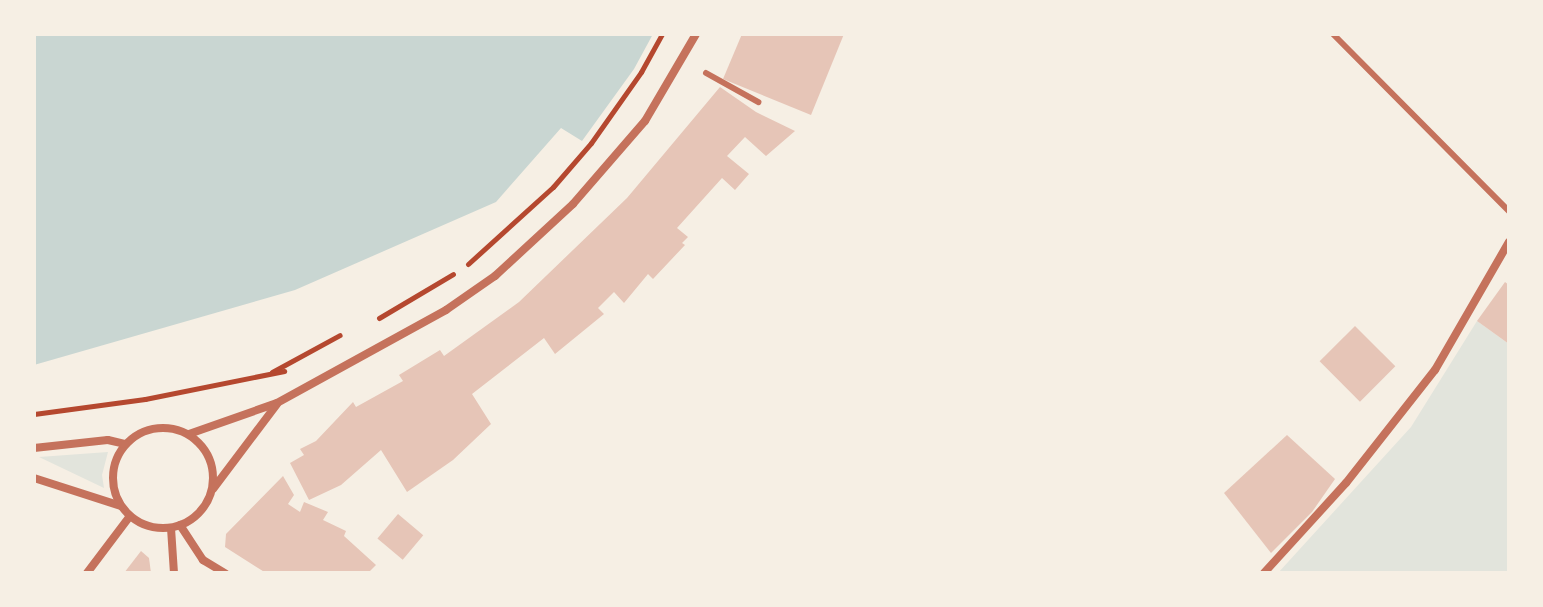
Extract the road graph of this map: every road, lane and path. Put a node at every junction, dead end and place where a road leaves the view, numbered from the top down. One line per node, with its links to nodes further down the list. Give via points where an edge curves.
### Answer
1 (662, 34): 8 (path, via 591,143 553,187 465,267)
2 (696, 34): 12 (street, via 645,121 527,248 446,310)
3 (1333, 34): 6 (lane)
4 (706, 73): 5 (lane)
5 (758, 102)
6 (1509, 211)
7 (1509, 242): 25 (street, via 1435,370 1346,483)
8 (376, 320)
9 (340, 335): 11 (path)
10 (288, 371): 11 (path)
11 (268, 374): 13 (path)
12 (277, 403): 14 (street); 18 (street)
13 (34, 414)
14 (189, 434): 15 (street, via 155,428); 18 (street, via 210,457)
15 (125, 444): 16 (street, via 108,440); 19 (street, via 112,475)
16 (34, 448)
17 (34, 478): 19 (street)
18 (213, 489): 21 (street, via 195,517)
19 (121, 506): 20 (street)
20 (130, 516): 21 (street, via 150,526); 22 (street)
21 (176, 526): 23 (street); 24 (street, via 203,560)
22 (87, 573)
23 (174, 573)
24 (225, 573)
25 (1264, 573)

